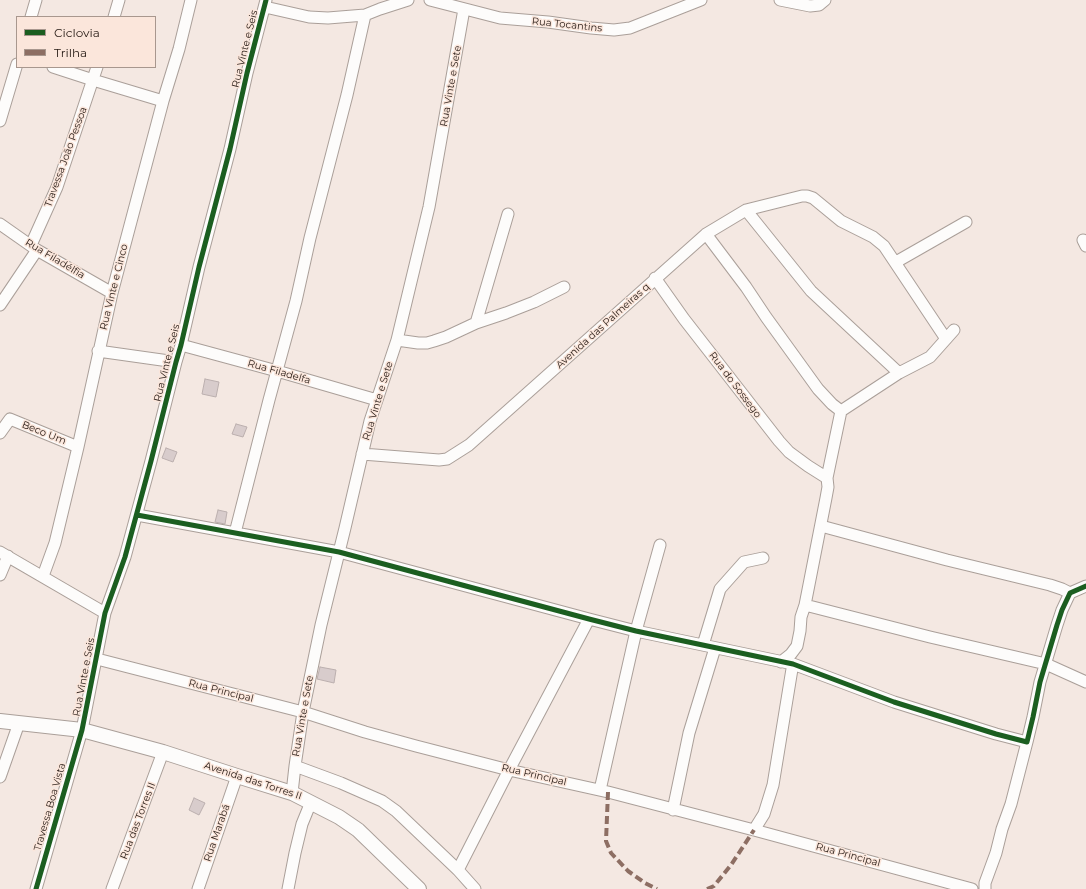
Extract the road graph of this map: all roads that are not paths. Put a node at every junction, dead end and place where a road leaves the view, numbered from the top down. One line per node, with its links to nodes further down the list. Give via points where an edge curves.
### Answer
1 (36, 0): 12 (street)
2 (119, 0): 13 (street)
3 (191, 0): 18 (street, Rua Vinte e Cinco)
4 (408, 0): 11 (street)
5 (430, 0): 10 (street, Rua Tocantins)
6 (701, 0): 10 (street, Rua Tocantins, via 630,28 614,30 500,18)
7 (780, 0): 8 (street, via 810,6 819,6)
8 (825, 0)
9 (265, 3): 11 (street, via 309,17); 35 (street, Rua Vinte e Seis)
10 (464, 9): 34 (street, Rua Vinte e Sete, via 429,207)
11 (365, 15): 38 (street, via 348,96)
12 (31, 16)
13 (114, 16)
14 (16, 67): 19 (street)
15 (56, 68): 17 (street)
16 (97, 68): 17 (street, Travessa João Pessoa)
17 (93, 80): 18 (street); 25 (street, Travessa João Pessoa)
18 (163, 101): 29 (street, Rua Vinte e Cinco)
19 (0, 121)
20 (746, 210): 24 (street, Avenida das Palmeiras q); 26 (street, Avenida das Palmeiras q, via 806,196 813,198 841,221 873,237 884,246); 39 (street, via 811,291)
21 (508, 214): 31 (street)
22 (966, 222): 26 (street)
23 (0, 224): 25 (street, Rua Filadélfia)
24 (706, 234): 27 (street, Avenida das Palmeiras q); 41 (street, via 818,389)
25 (34, 247): 29 (street, Rua Filadélfia); 30 (street, Travessa João Pessoa)
26 (896, 262): 33 (street, Avenida das Palmeiras q)
27 (656, 278): 44 (street, Avenida das Palmeiras q, via 469,445 447,459); 45 (street, Rua do Sossego, via 684,319 779,441 789,452)
28 (564, 287): 31 (street, via 534,302)
29 (112, 293): 36 (street, Rua Vinte e Cinco)
30 (0, 305)
31 (476, 323): 34 (street, via 427,343)
32 (954, 330): 33 (street)
33 (946, 339): 39 (street, via 930,356)
34 (397, 340): 40 (street, Rua Vinte e Sete)
35 (181, 345): 37 (street, Rua Vinte e Seis); 38 (street, Rua Filadelfa)
36 (98, 351): 37 (street); 43 (street, Rua Vinte e Cinco)
37 (176, 362): 46 (street, Rua Vinte e Seis)
38 (277, 371): 40 (street, Rua Filadelfa); 48 (street)
39 (899, 373): 41 (street)
40 (377, 400): 44 (street, Rua Vinte e Sete)
41 (841, 411): 45 (street)
42 (0, 433): 43 (street, Beco Um, via 10,419)
43 (78, 446): 54 (street, Rua Vinte e Cinco, via 55,543)
44 (362, 454): 50 (street, Rua Vinte e Sete)
45 (827, 478): 47 (street)
46 (137, 515): 48 (street); 58 (street, Rua Vinte e Seis)
47 (821, 526): 56 (street, via 1050,585); 57 (street)
48 (234, 533): 50 (street)
49 (660, 545): 60 (street)
50 (339, 552): 59 (street); 68 (street, Rua Vinte e Sete)
51 (4, 554): 53 (street); 54 (street)
52 (763, 558): 61 (street, via 744,562 720,589)
53 (0, 576)
54 (43, 576): 58 (street)
55 (1086, 586): 56 (street)
56 (1070, 593): 66 (street, via 1056,625)
57 (805, 605): 64 (street, via 797,646); 66 (street)
58 (105, 613): 63 (street, Rua Vinte e Seis)
59 (589, 619): 60 (street); 75 (street)
60 (636, 631): 61 (street); 78 (street)
61 (703, 645): 62 (street)
62 (715, 648): 64 (street); 81 (street, via 689,733)
63 (97, 659): 68 (street, Rua Principal); 71 (street, Rua Vinte e Seis)
64 (781, 662): 65 (street)
65 (793, 664): 72 (street, via 894,702); 82 (street, via 773,785 764,814)
66 (1046, 664): 67 (street); 72 (street)
67 (1086, 682)
68 (303, 712): 74 (street, Rua Vinte e Sete); 75 (street, Rua Principal, via 365,732)
69 (0, 721): 70 (street, Avenida das Torres II)
70 (19, 723): 71 (street, Avenida das Torres II); 77 (street)
71 (82, 730): 73 (street, Avenida das Torres II); 84 (street, Travessa Boa Vista)
72 (1026, 742): 91 (street, via 1011,804)
73 (163, 752): 76 (street, Avenida das Torres II); 85 (street, Rua das Torres II)
74 (295, 766): 79 (street, Rua Vinte e Sete); 83 (street, via 382,801 396,811)
75 (509, 770): 78 (street, Rua Principal); 83 (street)
76 (237, 776): 79 (street, Avenida das Torres II); 86 (street, Rua Marabá)
77 (0, 777)
78 (600, 790): 81 (street, Rua Principal)
79 (292, 793): 80 (street, Avenida das Torres II)
80 (311, 802): 87 (street, via 294,853); 88 (street, Avenida das Torres II, via 339,816 358,830)
81 (673, 810): 82 (street, Rua Principal)
82 (754, 830): 90 (street, Rua Principal)
83 (458, 870): 89 (street)
84 (36, 889)
85 (112, 889)
86 (198, 889)
87 (288, 889)
88 (419, 889)
89 (475, 889)
90 (972, 889)
91 (984, 889)

